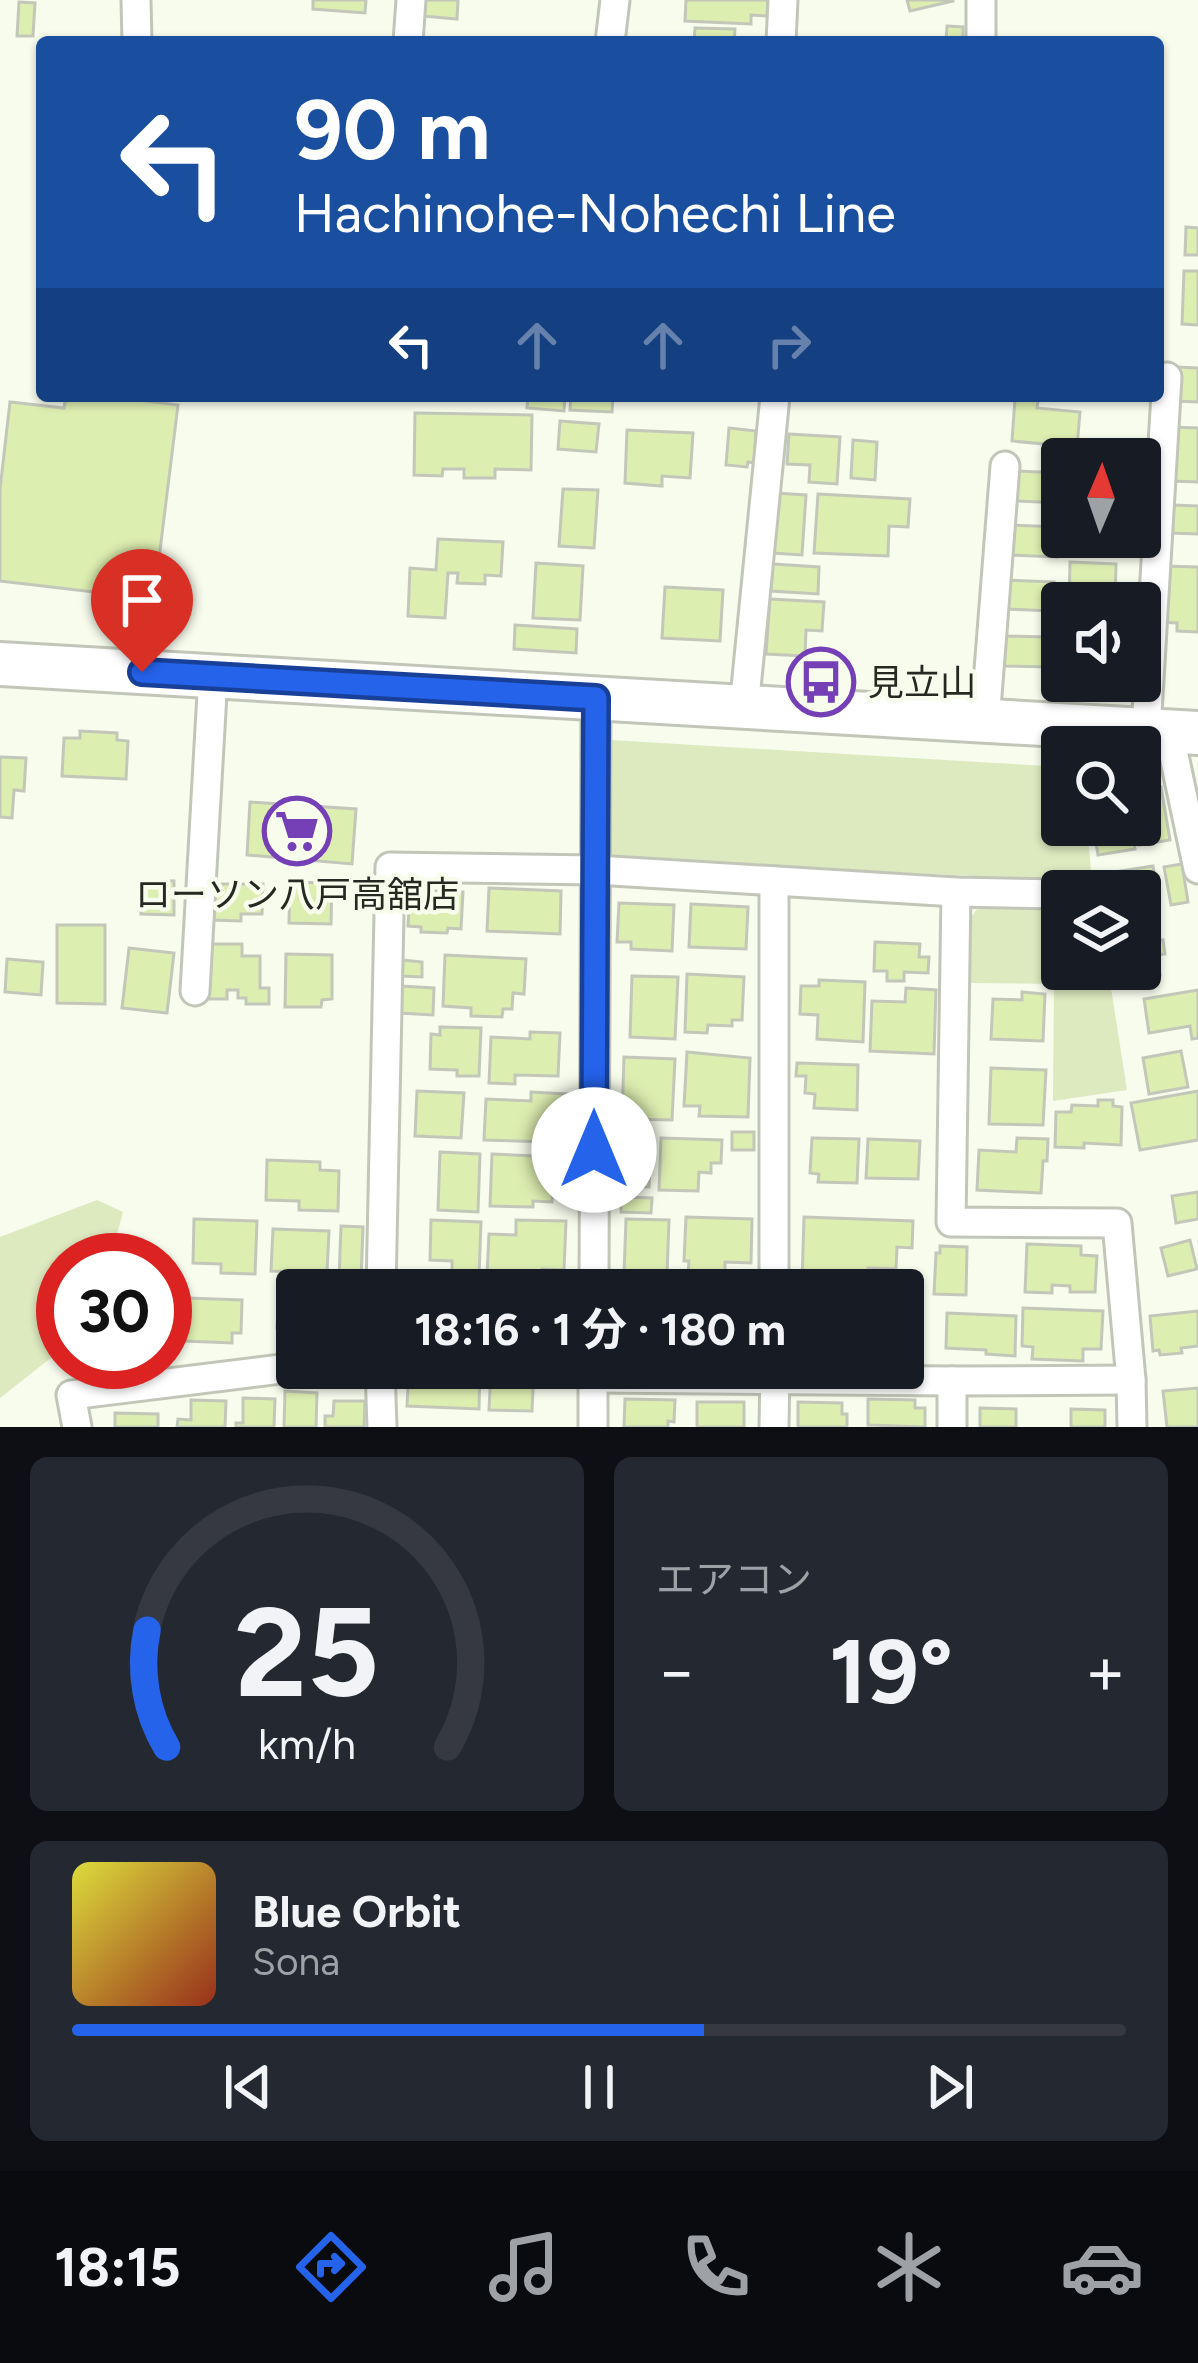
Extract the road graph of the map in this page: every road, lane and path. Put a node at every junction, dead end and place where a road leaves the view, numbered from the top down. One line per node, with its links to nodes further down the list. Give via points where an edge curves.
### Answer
1 (136, 0): 6 (street)
2 (411, 0): 7 (street)
3 (615, 0): 8 (street)
4 (783, 0): 9 (street)
5 (981, 0): 10 (street)
6 (137, 36)
7 (408, 36)
8 (611, 36)
9 (781, 36)
10 (981, 36)
11 (1167, 377): 19 (street)
12 (774, 402): 17 (street)
13 (1005, 466): 18 (street)
14 (0, 664): 15 (main road)
15 (213, 676): 16 (main road); 25 (street)
16 (596, 698): 17 (main road); 21 (street)
17 (744, 708): 18 (main road)
18 (985, 721): 19 (main road)
19 (1171, 732): 20 (street)
20 (1198, 869)
21 (596, 871): 22 (street); 26 (street, via 390,867); 27 (street)
22 (774, 881): 23 (street); 28 (street)
23 (956, 892): 24 (street); 30 (street, via 951,1222 1117,1223)
24 (1041, 894)
25 (195, 991)
26 (381, 1269)
27 (594, 1269)
28 (775, 1269)
29 (276, 1370): 36 (street, via 71,1395)
30 (1131, 1380): 32 (street); 41 (street)
31 (924, 1381): 32 (street)
32 (952, 1382): 40 (street)
33 (381, 1389): 37 (street)
34 (593, 1389): 38 (street)
35 (775, 1389): 39 (street)
36 (77, 1427)
37 (382, 1427)
38 (593, 1427)
39 (774, 1427)
40 (952, 1427)
41 (1132, 1427)

